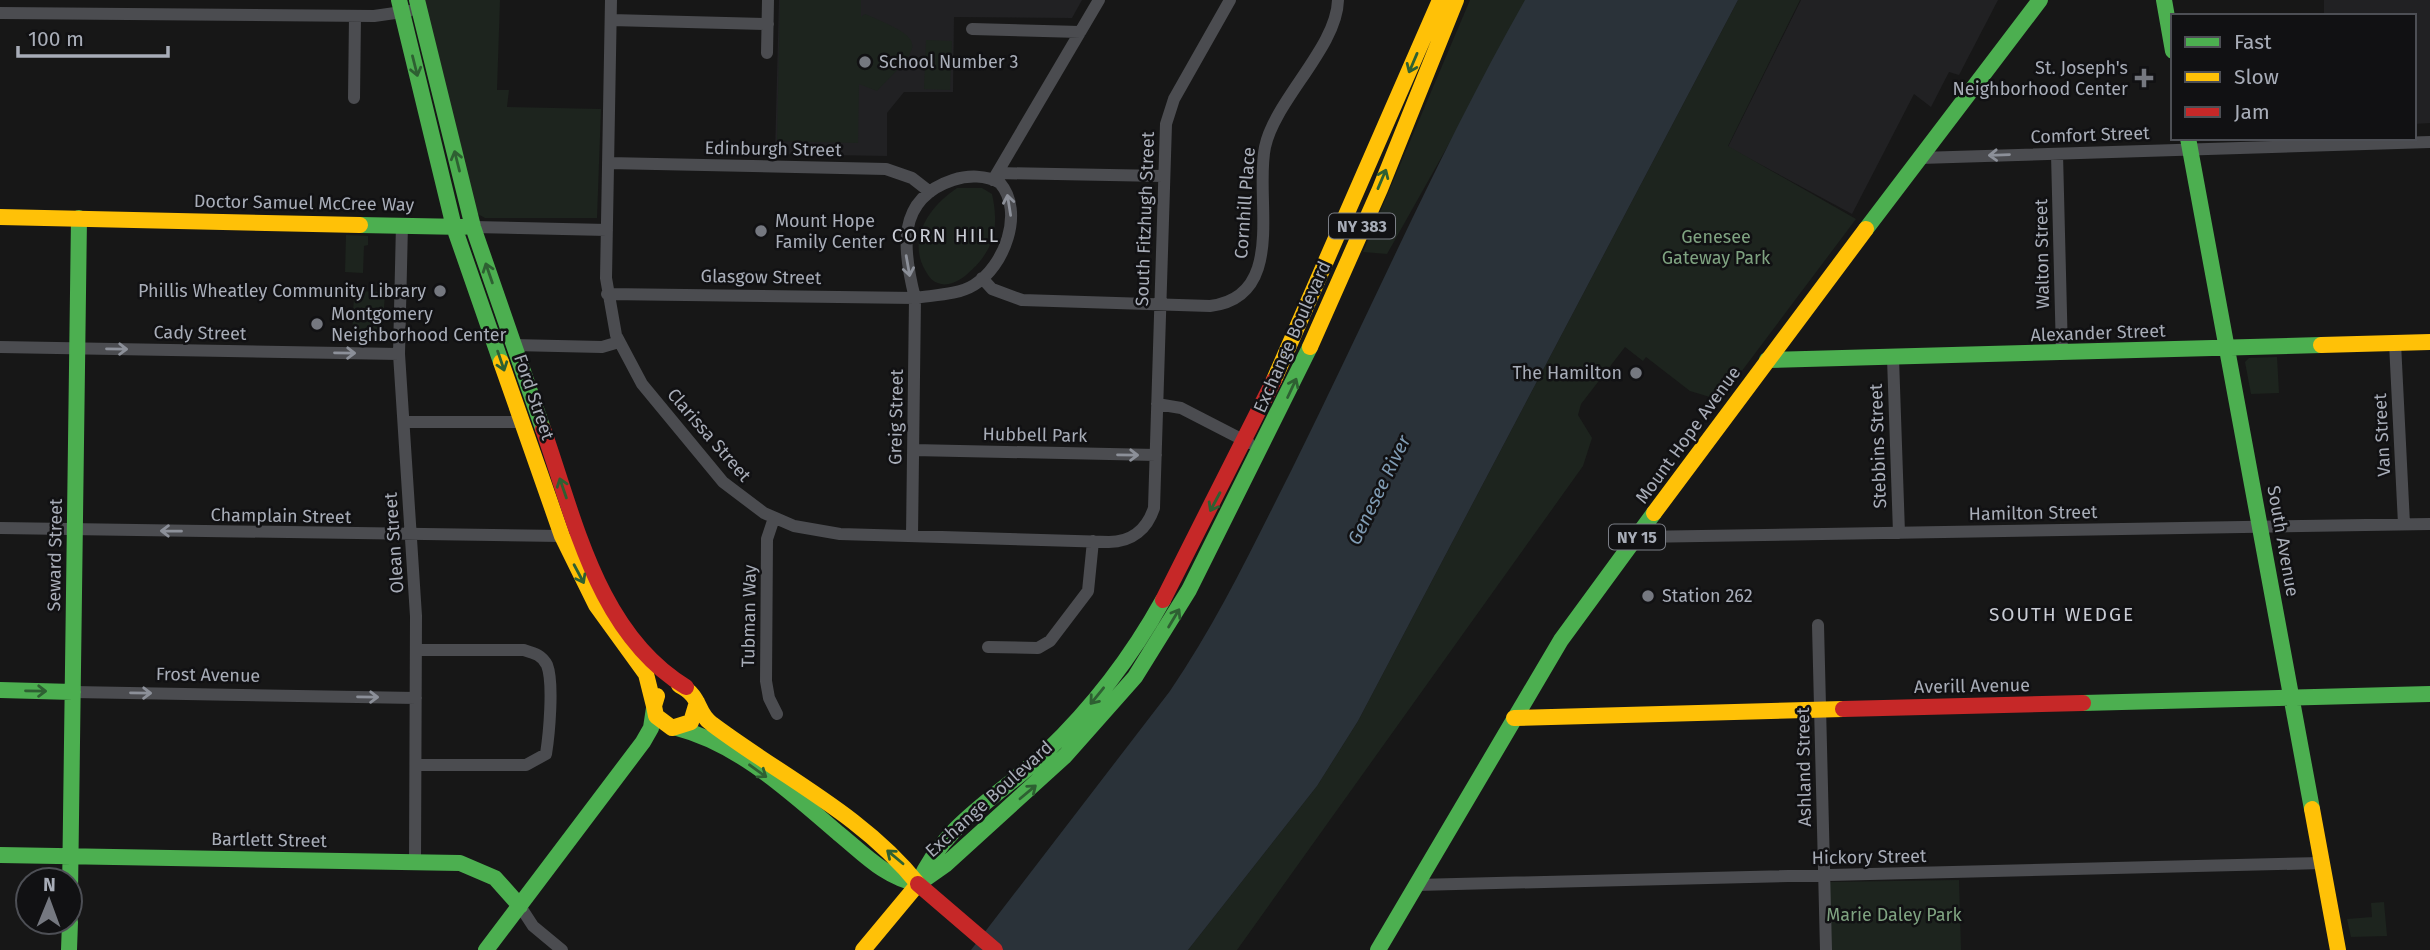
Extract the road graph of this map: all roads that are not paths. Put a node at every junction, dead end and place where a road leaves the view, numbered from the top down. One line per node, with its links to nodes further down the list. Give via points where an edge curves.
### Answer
1 (280, 0): 14 (street)
2 (611, 0): 16 (street, Clarissa Street)
3 (768, 0): 17 (street)
4 (1099, 0): 19 (street)
5 (1230, 0): 29 (street, South Fitzhugh Street, via 1169,111)
6 (1338, 0): 40 (street, Cornhill Place, via 1334,22 1267,139 1261,259 1253,281 1235,299 1222,304)
7 (1440, 0): 55 (main road, Exchange Boulevard / NY 383, one-way to 55, via 1293,343)
8 (1456, 0): 56 (main road, Exchange Boulevard / NY 383, one-way to 8, via 1308,352)
9 (2040, 0): 26 (main road, Mount Hope Avenue / NY 15)
10 (2164, 0): 20 (main road)
11 (418, 4): 12 (street); 35 (main road, Ford Street, one-way to 11)
12 (401, 6): 15 (street); 34 (main road, Ford Street, one-way to 34)
13 (0, 13): 14 (street)
14 (280, 15): 15 (street)
15 (355, 16): 22 (street)
16 (611, 20): 17 (street); 27 (street, Clarissa Street)
17 (768, 24): 21 (street)
18 (972, 29): 19 (street)
19 (1080, 32): 28 (street)
20 (2171, 40)
21 (767, 53)
22 (354, 98)
23 (2430, 142): 24 (street, Comfort Street)
24 (2189, 144): 25 (street, Comfort Street); 47 (main road, South Avenue)
25 (2057, 153): 26 (street, Comfort Street, one-way to 26); 48 (street, Walton Street)
26 (1920, 158): 51 (main road, Mount Hope Avenue / NY 15)
27 (608, 163): 30 (street, Edinburgh Street, via 886,169 912,178); 36 (street, Clarissa Street)
28 (995, 176): 29 (street); 30 (street, via 957,179); 37 (street, one-way to 28, via 1002,251 1011,218 1005,189)
29 (1163, 176): 40 (street, South Fitzhugh Street)
30 (930, 192): 39 (street, one-way to 39, via 915,208 906,235)
31 (0, 217): 32 (main road, Doctor Samuel McCree Way)
32 (79, 218): 33 (main road, Doctor Samuel McCree Way); 46 (main road, Seward Street)
33 (402, 224): 34 (main road, Doctor Samuel McCree Way); 49 (street, Olean Street)
34 (454, 227): 35 (main road, Doctor Samuel McCree Way); 54 (main road, Ford Street, one-way to 54)
35 (473, 227): 36 (street, Doctor Samuel McCree Way); 44 (main road, Ford Street, one-way to 35)
36 (607, 230): 38 (street, Clarissa Street)
37 (982, 278): 39 (street, via 957,292); 40 (street, via 992,289 1022,300)
38 (607, 294): 39 (street, Glasgow Street); 41 (street, Clarissa Street)
39 (915, 298): 57 (street, Greig Street)
40 (1160, 304): 52 (street, South Fitzhugh Street)
41 (619, 342): 44 (street, via 598,347); 59 (street, Clarissa Street, via 642,384 723,482)
42 (2430, 342): 43 (main road, Alexander Street)
43 (2395, 344): 47 (main road, Alexander Street); 60 (street, Van Street)
44 (513, 345): 74 (main road, Ford Street, one-way to 44, via 654,666 598,582)
45 (0, 347): 46 (street, Cady Street)
46 (77, 348): 49 (street, Cady Street, one-way to 49); 64 (main road, Seward Street)
47 (2228, 350): 48 (main road, Alexander Street); 62 (main road, South Avenue)
48 (2062, 353): 50 (main road, Alexander Street)
49 (399, 354): 53 (street, Olean Street)
50 (1893, 358): 51 (main road, Alexander Street); 65 (street, Stebbins Street)
51 (1767, 360): 69 (main road, Mount Hope Avenue / NY 15)
52 (1157, 404): 55 (street, via 1181,408); 58 (street, South Fitzhugh Street)
53 (405, 422): 54 (street); 66 (street, Olean Street)
54 (522, 422): 67 (main road, Ford Street)
55 (1246, 441): 56 (street); 94 (main road, Exchange Boulevard / NY 383, one-way to 94, via 1173,583 1129,654 1052,746 932,853)
56 (1261, 449): 94 (main road, Exchange Boulevard / NY 383, one-way to 56, via 1048,774 1123,693 1180,608)
57 (913, 450): 58 (street, Hubbell Park, one-way to 58); 68 (street, Greig Street)
58 (1156, 455): 70 (street, Clarissa Street, via 1155,500 1145,526 1122,541)
59 (774, 517): 68 (street, Clarissa Street, via 828,533); 83 (street, Tubman Way, via 767,539 766,681)
60 (2404, 524): 61 (street, Hamilton Street); 62 (street, Hamilton Street)
61 (2430, 524)
62 (2260, 527): 65 (street, Hamilton Street); 78 (main road, South Avenue)
63 (0, 528): 64 (street, Champlain Street)
64 (75, 530): 66 (street, Champlain Street, one-way to 64); 76 (main road, Seward Street)
65 (1899, 533): 69 (street, Hamilton Street)
66 (411, 536): 67 (street, Champlain Street); 73 (street, Olean Street)
67 (562, 536): 81 (main road, Ford Street, one-way to 81, via 596,605 646,674)
68 (912, 537): 70 (street, Clarissa Street)
69 (1637, 537): 84 (main road, Mount Hope Avenue / NY 15, via 1561,640)
70 (1093, 541): 72 (street, via 1090,587 1050,641 1038,648)
71 (1818, 625): 82 (street, Ashland Street)
72 (988, 647)
73 (417, 650): 79 (street, Olean Street); 86 (street, via 524,650 537,654 549,676 546,754 538,761 526,765)
74 (686, 687): 80 (main road); 81 (main road, via 664,688)
75 (0, 690): 76 (main road, Frost Avenue, one-way to 76)
76 (73, 692): 79 (street, Frost Avenue, one-way to 79); 89 (main road, Seward Street)
77 (2430, 694): 78 (main road, Averill Avenue)
78 (2292, 697): 82 (main road, Averill Avenue); 91 (main road, South Avenue)
79 (416, 698): 86 (street, Olean Street)
80 (697, 702): 85 (main road, via 693,720); 94 (main road, one-way to 80, via 902,863 803,784 711,724)
81 (654, 707): 85 (main road, via 660,722); 87 (main road, via 646,738)
82 (1820, 709): 84 (main road, Averill Avenue); 93 (street, Ashland Street)
83 (777, 714)
84 (1514, 718): 95 (main road, Mount Hope Avenue / NY 15)
85 (676, 728): 87 (main road, via 657,738); 94 (main road, one-way to 94, via 715,741 887,874)
86 (415, 765): 90 (street, Olean Street)
87 (575, 836): 96 (main road)
88 (0, 855): 89 (main road, Bartlett Street)
89 (71, 856): 90 (main road, Bartlett Street); 92 (main road, Seward Street)
90 (415, 861): 96 (main road, Bartlett Street, via 479,868 504,885)
91 (2322, 863): 93 (street, Hickory Street); 103 (main road, South Avenue)
92 (71, 866)
93 (1824, 876): 95 (street, Hickory Street); 102 (street, Ashland Street)
94 (918, 884): 99 (main road); 100 (main road)
95 (1416, 885): 101 (main road, Mount Hope Avenue / NY 15)
96 (520, 906): 97 (main road); 98 (street, via 533,926)
97 (486, 950)
98 (562, 950)
99 (863, 950)
100 (995, 950)
101 (1378, 950)
102 (1826, 950)
103 (2338, 950)

